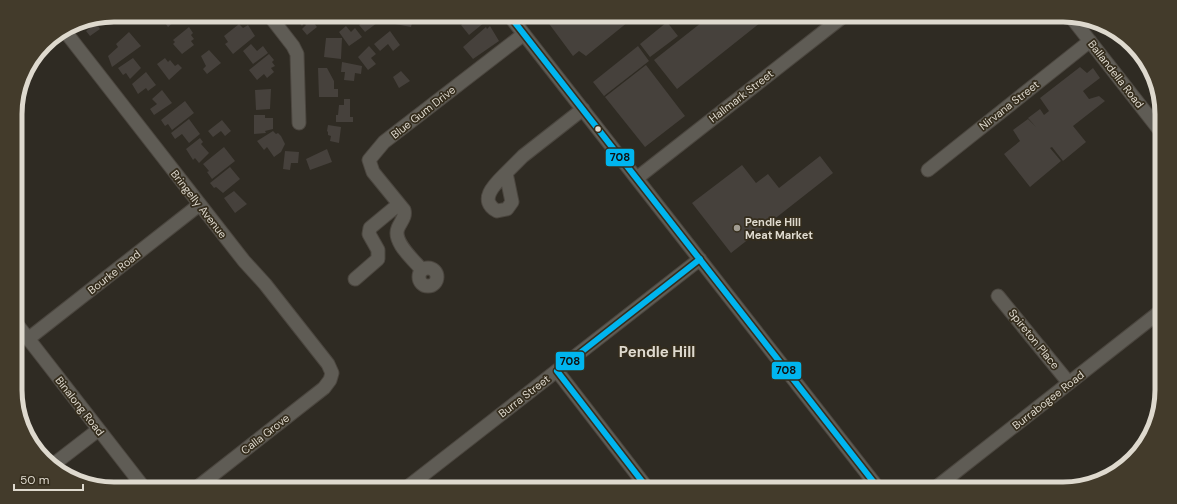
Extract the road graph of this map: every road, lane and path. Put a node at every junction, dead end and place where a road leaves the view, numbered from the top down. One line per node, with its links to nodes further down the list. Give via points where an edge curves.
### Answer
1 (274, 22): 9 (street, via 297,54)
2 (515, 22): 6 (street)
3 (836, 22): 13 (street, Hallmark Street)
4 (1076, 23): 7 (street, Ballandella Road)
5 (67, 34): 15 (street, Bringelly Avenue)
6 (524, 34): 8 (street); 14 (street, Blue Gum Drive, via 384,142 370,157 370,166)
7 (1090, 41): 10 (street, Ballandella Road); 11 (street, Nirvana Street)
8 (583, 109): 12 (street, via 523,156); 13 (street)
9 (299, 123)
10 (1155, 124)
11 (928, 170)
12 (506, 173)
13 (637, 178): 16 (street)
14 (399, 204): 17 (street, via 405,213 397,230 399,241); 18 (street, via 370,228 369,234 377,247 378,259)
15 (199, 205): 22 (street, Bourke Road); 24 (street, Bringelly Avenue, via 328,364)
16 (700, 259): 23 (street, Burra Street); 32 (street)
17 (422, 270)
18 (355, 279)
19 (998, 296): 25 (street, Spireton Place)
20 (1155, 315): 25 (street, Burrabogee Road)
21 (22, 332): 22 (street, Binalong Road)
22 (28, 340): 26 (street, Binalong Road)
23 (557, 371): 30 (street, Burra Street); 31 (street)
24 (332, 376): 29 (street, Calla Grove, via 324,388)
25 (1069, 383): 33 (street, Burrabogee Road)
26 (98, 430): 27 (street); 28 (street, Binalong Road)
27 (57, 462)
28 (139, 482)
29 (204, 482)
30 (414, 482)
31 (643, 482)
32 (874, 482)
33 (943, 482)

